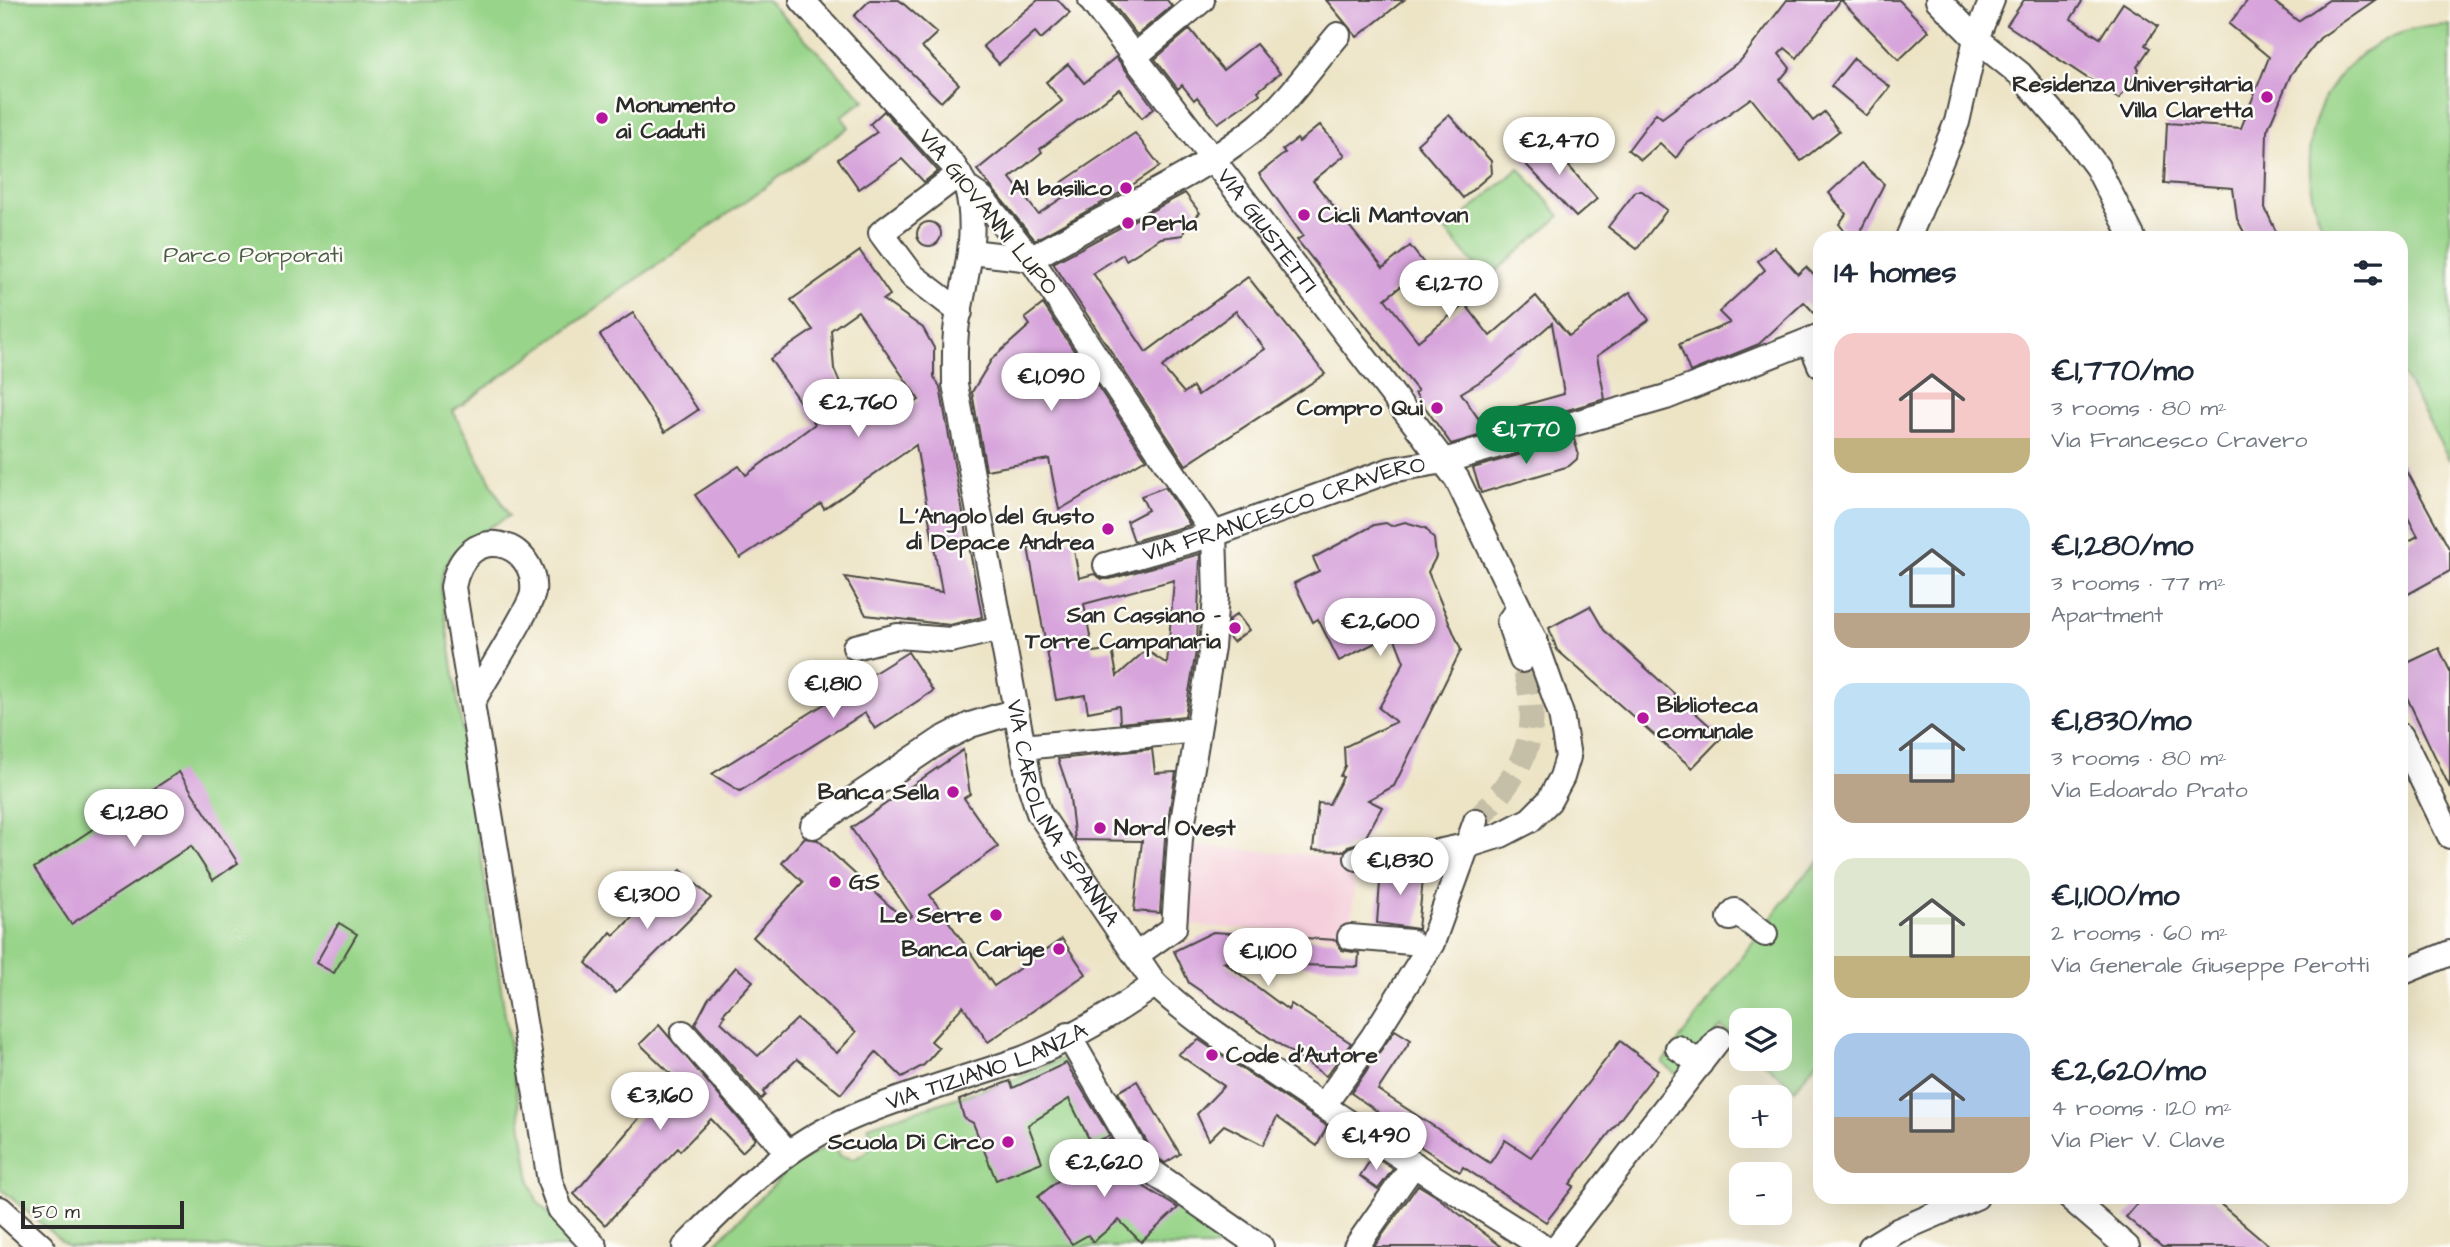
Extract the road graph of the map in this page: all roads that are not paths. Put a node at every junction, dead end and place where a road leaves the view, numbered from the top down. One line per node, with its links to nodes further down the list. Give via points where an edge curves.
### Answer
1 (802, 0): 10 (street, VIA GIOVANNI LUPO)
2 (1091, 0): 8 (street, VIA GIUSTETTI)
3 (1202, 0): 8 (street)
4 (1938, 0): 7 (street)
5 (1992, 0): 7 (street)
6 (1338, 35): 9 (street, via 1259,126)
7 (1976, 39): 11 (street, via 1957,122); 12 (street, via 2020,74 2073,135 2097,167)
8 (1134, 57): 9 (street, VIA GIUSTETTI)
9 (1213, 160): 14 (street); 17 (street, VIA GIUSTETTI)
10 (963, 181): 13 (street, VIA CAROLINA SPANNA, via 973,211); 14 (street, VIA GIOVANNI LUPO); 15 (street, via 881,233 913,276)
11 (1911, 231)
12 (2129, 231)
13 (971, 252): 14 (street); 15 (street, VIA CAROLINA SPANNA)
14 (1031, 259): 18 (street, VIA GIOVANNI LUPO)
15 (960, 312): 21 (street, VIA CAROLINA SPANNA, via 955,384)
16 (1813, 339): 17 (street, VIA FRANCESCO CRAVERO, via 1666,397)
17 (1444, 460): 18 (street, VIA FRANCESCO CRAVERO, via 1391,470); 20 (street, VIA GIUSTETTI)
18 (1225, 530): 19 (street, VIA FRANCESCO CRAVERO); 26 (street)
19 (1106, 565)
20 (1519, 607): 23 (street, via 1509,622); 32 (street, VIA GIUSTETTI, via 1553,688 1568,757 1549,801 1530,820)
21 (1001, 628): 22 (street, via 951,640 897,636); 25 (street, VIA CAROLINA SPANNA)
22 (855, 647)
23 (1522, 660)
24 (473, 701): 24 (street, via 533,594 522,559 498,544 486,543 466,555 453,587); 54 (street, via 550,1181 560,1209)
25 (1016, 711): 27 (street, VIA CAROLINA SPANNA); 30 (street, via 970,725 941,740)
26 (1198, 730): 27 (street); 39 (street, via 1180,839 1174,928)
27 (1023, 747): 39 (street, VIA CAROLINA SPANNA, via 1039,813)
28 (2408, 750): 31 (street)
29 (1476, 821): 32 (street)
30 (813, 826)
31 (2450, 836)
32 (1466, 846): 33 (street, via 1428,854); 47 (street, via 1440,926 1407,985)
33 (1357, 858)
34 (1730, 918): 35 (street, via 1735,911)
35 (1765, 934)
36 (1350, 937): 37 (street)
37 (1411, 942)
38 (2450, 953): 40 (street)
39 (1136, 955): 41 (street, VIA CAROLINA SPANNA)
40 (2408, 970)
41 (1155, 984): 43 (street, VIA TIZIANO LANZA); 47 (street, VIA CAROLINA SPANNA, via 1210,1031)
42 (683, 1034): 48 (street)
43 (1068, 1035): 48 (street, VIA TIZIANO LANZA, via 1028,1056 851,1117); 56 (street, via 1144,1166)
44 (1719, 1039): 46 (street)
45 (1678, 1048): 46 (street)
46 (1700, 1064): 59 (street)
47 (1323, 1106): 49 (street, VIA CAROLINA SPANNA)
48 (788, 1153): 55 (street, VIA TIZIANO LANZA, via 752,1180)
49 (1414, 1164): 57 (street); 58 (street, VIA CAROLINA SPANNA)
50 (1960, 1204): 60 (street)
51 (2077, 1204): 61 (street)
52 (0, 1209): 53 (street)
53 (42, 1247)
54 (595, 1247)
55 (685, 1247)
56 (1261, 1247)
57 (1356, 1247)
58 (1543, 1247)
59 (1557, 1247)
60 (1871, 1247)
61 (2127, 1247)

